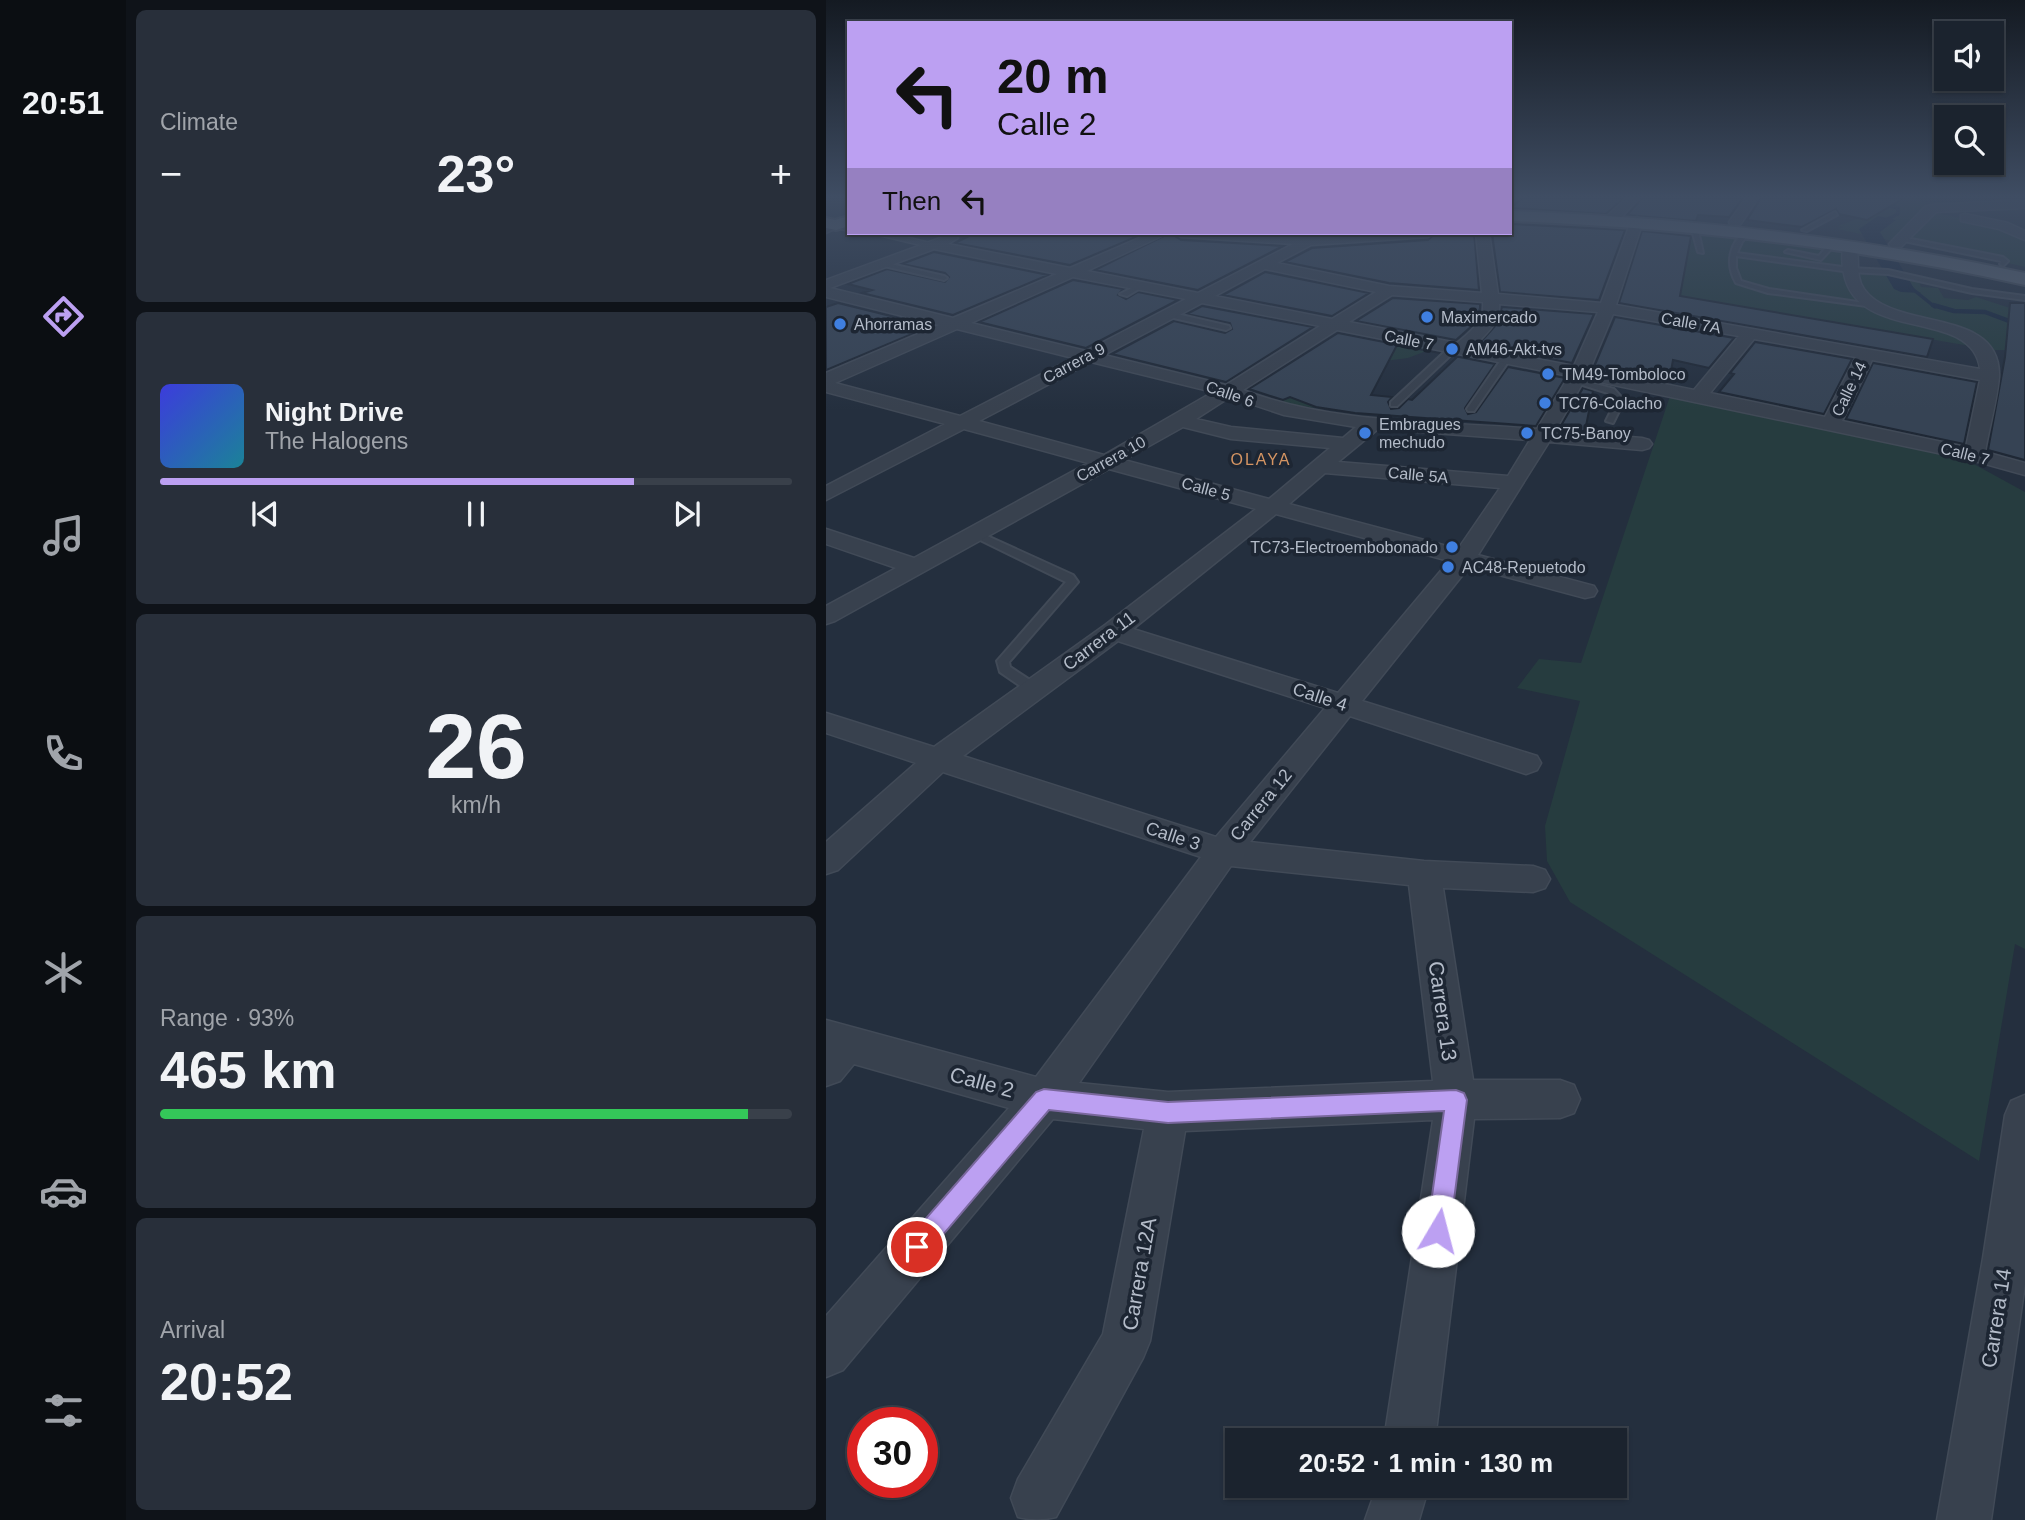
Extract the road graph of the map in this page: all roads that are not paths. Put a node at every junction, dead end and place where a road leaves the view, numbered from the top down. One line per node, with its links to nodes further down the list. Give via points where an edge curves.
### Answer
1 (869, 269): 16 (street)
2 (904, 269): 14 (lane)
3 (1055, 269): 13 (street, Calle 7)
4 (1078, 269): 13 (street)
5 (1257, 269): 19 (street, Carrera 9)
6 (1284, 269): 17 (street, Calle 7A)
7 (1488, 269): 21 (street)
8 (1620, 269): 23 (street, Carrera 12)
9 (1734, 269): 22 (lane, via 1735,277 1749,286)
10 (1842, 269): 12 (lane)
11 (1970, 269): 15 (main road)
12 (1850, 270): 20 (lane, via 1888,272); 22 (street, via 1860,295)
13 (1071, 272): 19 (street, Calle 7, via 1132,290); 25 (street)
14 (944, 278)
15 (2025, 279)
16 (826, 285)
17 (1388, 290): 21 (street, Calle 7A); 26 (street, Carrera 10)
18 (826, 292): 25 (street, Calle 6)
19 (1198, 298): 24 (street, Carrera 9); 26 (street, Calle 7)
20 (2025, 299)
21 (1492, 300): 23 (street, Calle 7A); 29 (street, via 1485,326)
22 (1874, 305): 31 (street, via 1961,333)
23 (1607, 308): 28 (street, Calle 7A); 35 (street, Carrera 12)
24 (1167, 314): 27 (lane); 33 (street, Carrera 9)
25 (953, 324): 33 (street, Calle 6); 37 (street)
26 (1334, 325): 29 (street, Calle 7); 39 (street, Carrera 10)
27 (1226, 328)
28 (1750, 333): 32 (street, Calle 7A); 40 (street)
29 (1457, 349): 34 (street, Calle 7); 41 (lane)
30 (1957, 349): 31 (street)
31 (1988, 353): 36 (street)
32 (1866, 354): 36 (street, Calle 7A, via 1935,358); 47 (street, Calle 14)
33 (1087, 355): 39 (street, Calle 6); 45 (street, Carrera 9)
34 (1506, 359): 35 (street, Calle 7); 42 (lane)
35 (1578, 376): 40 (street, Calle 7); 44 (lane, via 1611,391 1620,401); 48 (street, Carrera 12)
36 (1990, 376): 51 (street)
37 (826, 380)
38 (826, 386): 45 (street, Calle 5)
39 (1230, 391): 43 (street, Carrera 10); 46 (street, Calle 6, via 1289,412)
40 (1698, 396): 47 (street, Calle 7)
41 (1394, 404)
42 (1471, 409)
43 (1180, 421): 49 (street, via 1231,433); 52 (street, Carrera 10)
44 (1611, 421)
45 (962, 423): 52 (street, Calle 5); 56 (street, Carrera 9)
46 (1373, 423): 48 (street, Calle 6); 49 (street, Carrera 11)
47 (1832, 423): 51 (street, Calle 7)
48 (1544, 435): 50 (street, Calle 6); 55 (street, Carrera 12)
49 (1348, 444): 53 (street, Carrera 11)
50 (1642, 444)
51 (1974, 455): 54 (street, Calle 7)
52 (1106, 462): 57 (street, Calle 5); 58 (street, Carrera 10)
53 (1321, 467): 55 (street, Calle 5A); 57 (street, Carrera 11)
54 (2025, 470)
55 (1514, 484): 60 (street, Carrera 12)
56 (826, 495)
57 (1272, 507): 60 (street, Calle 5); 64 (street, Carrera 11)
58 (974, 533): 61 (street, Carrera 10); 65 (lane, via 1026,555 1072,582 1003,661 1004,669)
59 (826, 536): 61 (street)
60 (1463, 559): 62 (street, Calle 5); 66 (street, Carrera 12)
61 (914, 566): 63 (street, Carrera 10)
62 (1585, 592)
63 (826, 616)
64 (1114, 631): 65 (street, Carrera 11); 66 (street, Calle 4)
65 (1034, 689): 68 (street, Carrera 11)
66 (1342, 704): 69 (street, Calle 4); 70 (street, Carrera 12)
67 (826, 723): 68 (street, Calle 3)
68 (940, 758): 70 (street, Calle 3); 71 (street, Carrera 11)
69 (1526, 763)
70 (1223, 852): 72 (street, Calle 3); 75 (street, Carrera 12)
71 (826, 861)
72 (1423, 874): 73 (street, Calle 3); 77 (street, Carrera 13)
73 (1533, 879)
74 (832, 1050): 75 (street, Calle 2)
75 (1044, 1099): 78 (street, Calle 2); 80 (street, Carrera 12)
76 (1560, 1099): 77 (street, Calle 2)
77 (1456, 1100): 78 (street, Calle 2); 81 (street, Carrera 13)
78 (1168, 1112): 82 (street, Carrera 12A, via 1126,1342)
79 (2025, 1115): 85 (street, Carrera 14)
80 (826, 1353)
81 (1412, 1428)
82 (1037, 1498)
83 (1399, 1498): 84 (street)
84 (1392, 1520)
85 (1964, 1520)

